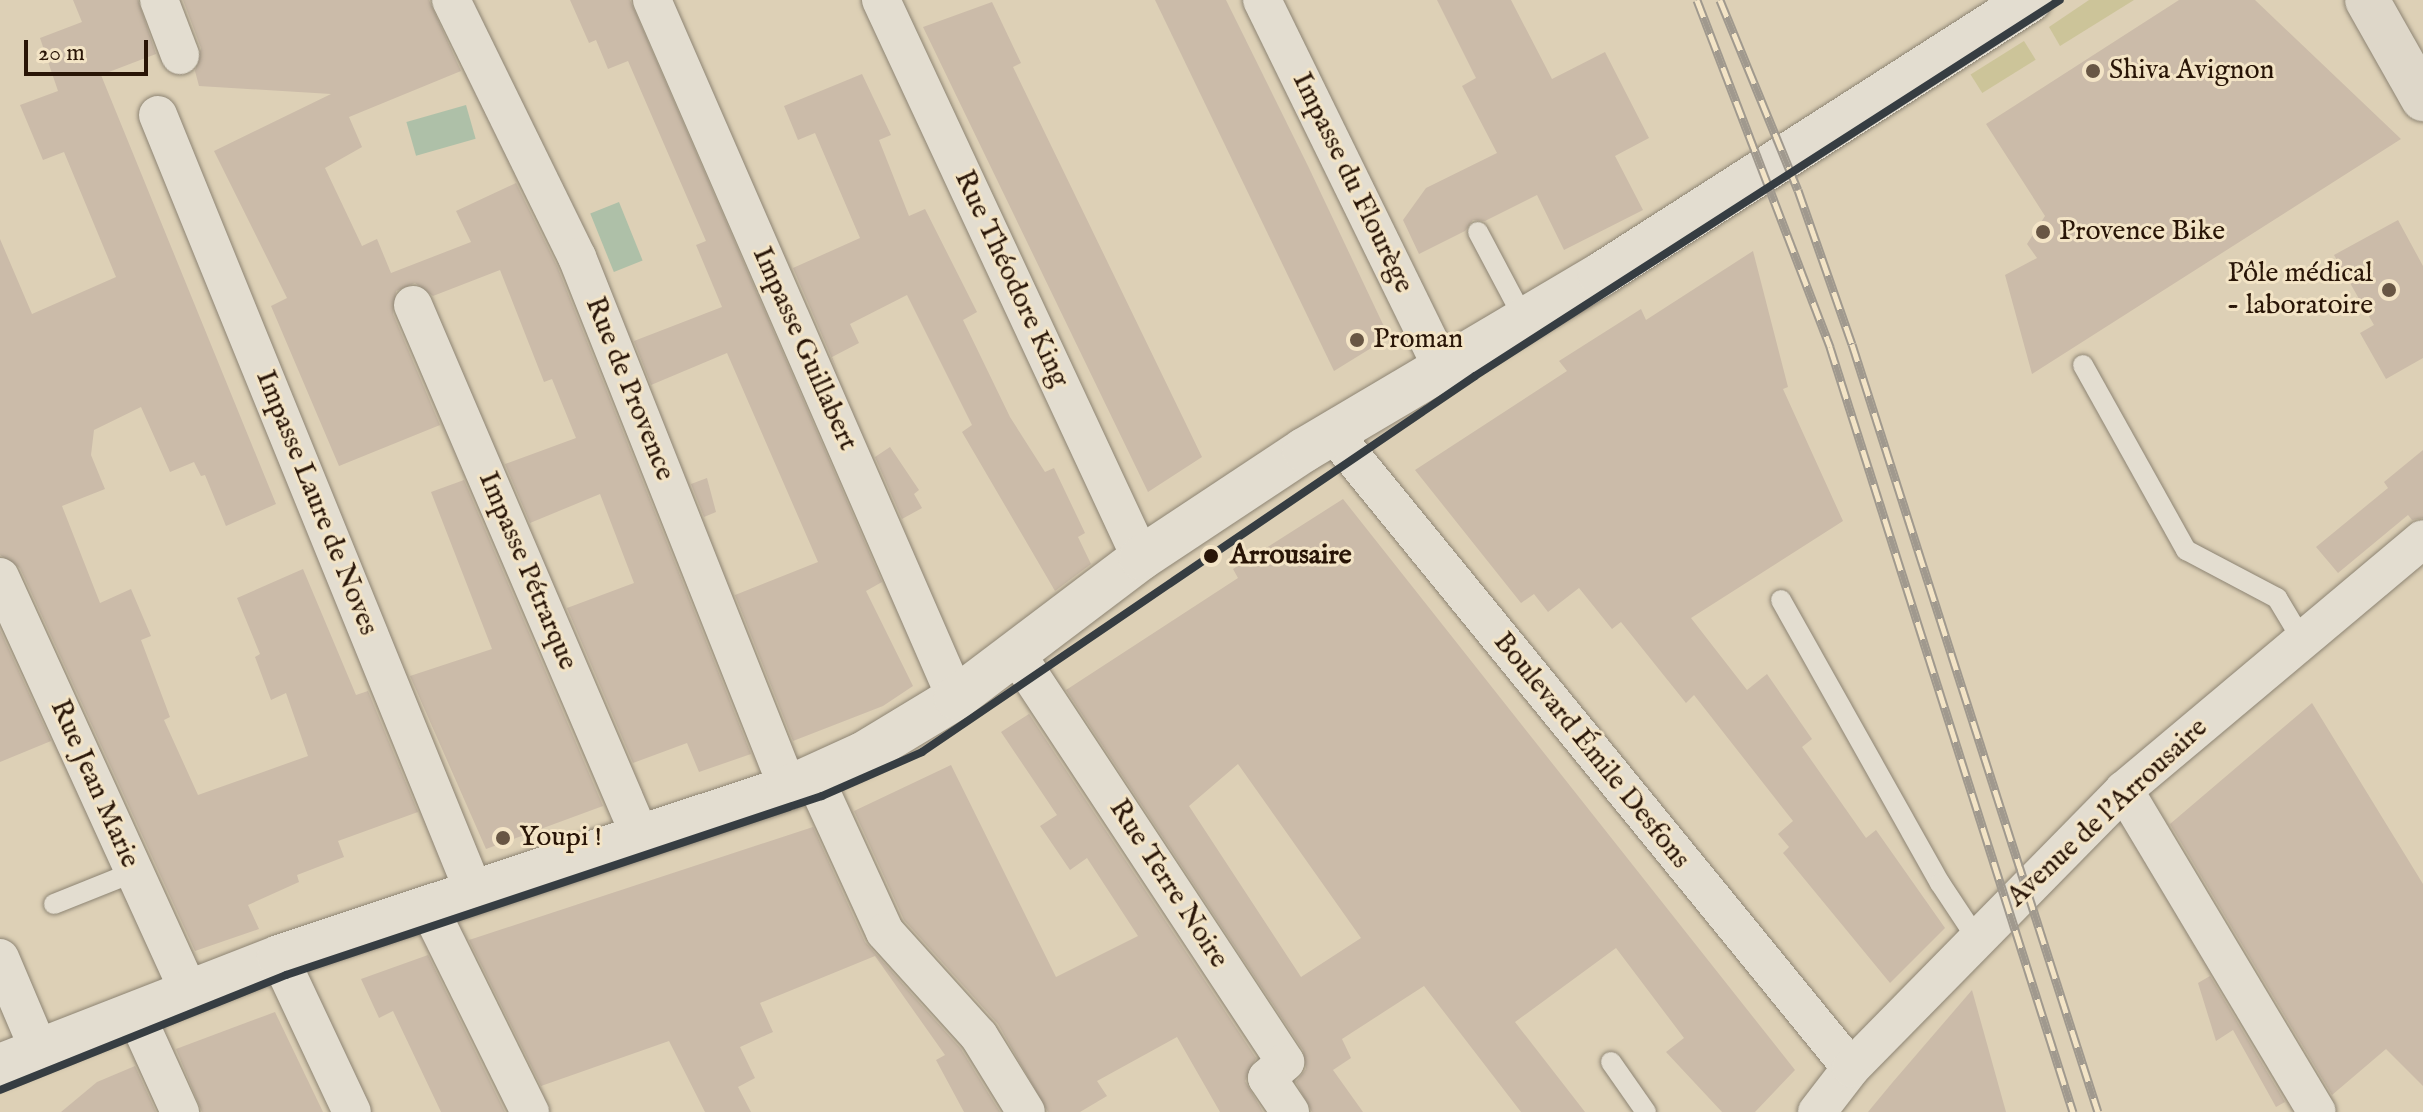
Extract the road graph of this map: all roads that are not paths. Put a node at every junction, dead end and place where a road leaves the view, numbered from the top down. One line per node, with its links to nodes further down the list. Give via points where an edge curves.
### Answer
1 (159, 0): 10 (street)
2 (451, 0): 26 (street, Rue de Provence, via 577,257)
3 (652, 0): 25 (street, Impasse Guillabert)
4 (881, 0): 20 (street, Rue Théodore King)
5 (1262, 0): 17 (street, Impasse du Flourège)
6 (2030, 0): 15 (street, via 1600,275)
7 (2367, 0): 11 (main road)
8 (2397, 0): 9 (main road)
9 (2423, 37)
10 (180, 55)
11 (2423, 99)
12 (158, 115): 30 (street, Impasse Laure de Noves)
13 (1478, 232): 15 (lane)
14 (413, 305): 28 (street, Impasse Pétrarque)
15 (1523, 317): 17 (street)
16 (2083, 365): 23 (lane, via 2186,550 2277,598)
17 (1441, 366): 18 (street)
18 (1333, 433): 20 (street); 40 (street, Boulevard Émile Desfons)
19 (2423, 539): 23 (street, Avenue de l'Arrousaire)
20 (1141, 558): 24 (street)
21 (0, 577): 29 (street, Rue Jean Marie)
22 (1781, 600): 33 (lane, via 1940,883)
23 (2301, 638): 27 (street, Avenue de l'Arrousaire)
24 (1015, 652): 25 (street); 45 (street, Rue Terre Noire, via 1285,1062 1267,1078)
25 (956, 698): 26 (street, via 863,754)
26 (801, 783): 28 (street); 44 (street, Rue de Provence, via 885,932 979,1036)
27 (2124, 790): 33 (street, Avenue de l'Arrousaire); 48 (street)
28 (641, 838): 30 (street)
29 (134, 872): 31 (lane); 36 (street, Rue Jean Marie)
30 (474, 892): 32 (street)
31 (54, 904)
32 (429, 908): 34 (street); 43 (street)
33 (1977, 939): 40 (street, Avenue de l'Arrousaire)
34 (279, 957): 36 (street); 42 (street)
35 (0, 958): 38 (street)
36 (189, 991): 37 (street)
37 (135, 1013): 38 (street); 41 (street)
38 (20, 1058)
39 (1611, 1062): 46 (lane)
40 (1851, 1068): 47 (street, Avenue de l'Arrousaire)
41 (180, 1112)
42 (352, 1112)
43 (530, 1112)
44 (1026, 1112)
45 (1290, 1112)
46 (1646, 1112)
47 (1817, 1112)
48 (2317, 1112)

